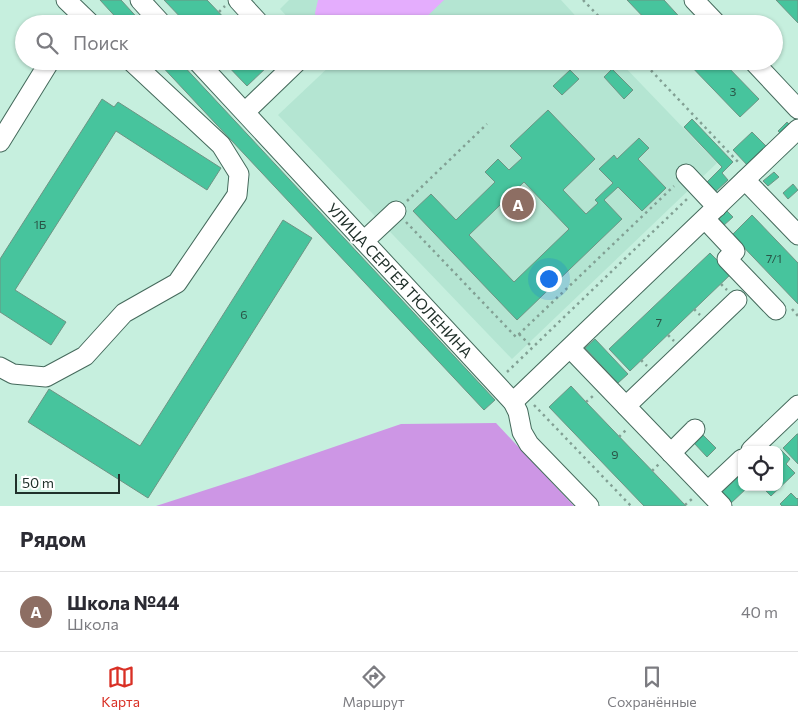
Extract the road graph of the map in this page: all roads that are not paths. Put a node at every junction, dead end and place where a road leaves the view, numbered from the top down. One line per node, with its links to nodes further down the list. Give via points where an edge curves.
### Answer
1 (140, 0): 4 (street)
2 (238, 0): 5 (street)
3 (694, 0): 6 (street)
4 (154, 15)
5 (252, 15)
6 (708, 15)
7 (44, 70): 15 (street)
8 (141, 70): 25 (street, via 221,145 238,174 237,195 178,283 124,313 85,356 46,377 13,374)
9 (205, 70): 13 (street, УЛИЦА СЕРГЕЯ ТЮЛЕНИНА)
10 (289, 70): 13 (street)
11 (761, 70): 12 (street)
12 (798, 109)
13 (245, 112): 21 (street, УЛИЦА СЕРГЕЯ ТЮЛЕНИНА)
14 (798, 129): 16 (street)
15 (0, 142)
16 (748, 177): 19 (street); 20 (street)
17 (692, 181): 19 (street)
18 (396, 211): 21 (street)
19 (711, 213): 23 (street, via 735,251 727,258); 24 (street)
20 (798, 234)
21 (364, 241): 26 (street, УЛИЦА СЕРГЕЯ ТЮЛЕНИНА)
22 (737, 300): 28 (street)
23 (776, 310)
24 (570, 348): 26 (street); 28 (street)
25 (0, 367)
26 (513, 402): 34 (street, УЛИЦА СЕРГЕЯ ТЮЛЕНИНА, via 529,444)
27 (798, 405): 30 (street)
28 (626, 406): 31 (street)
29 (695, 430): 31 (street)
30 (755, 446)
31 (671, 453): 33 (street)
32 (738, 463): 33 (street)
33 (708, 491): 35 (street)
34 (589, 506)
35 (722, 506)

